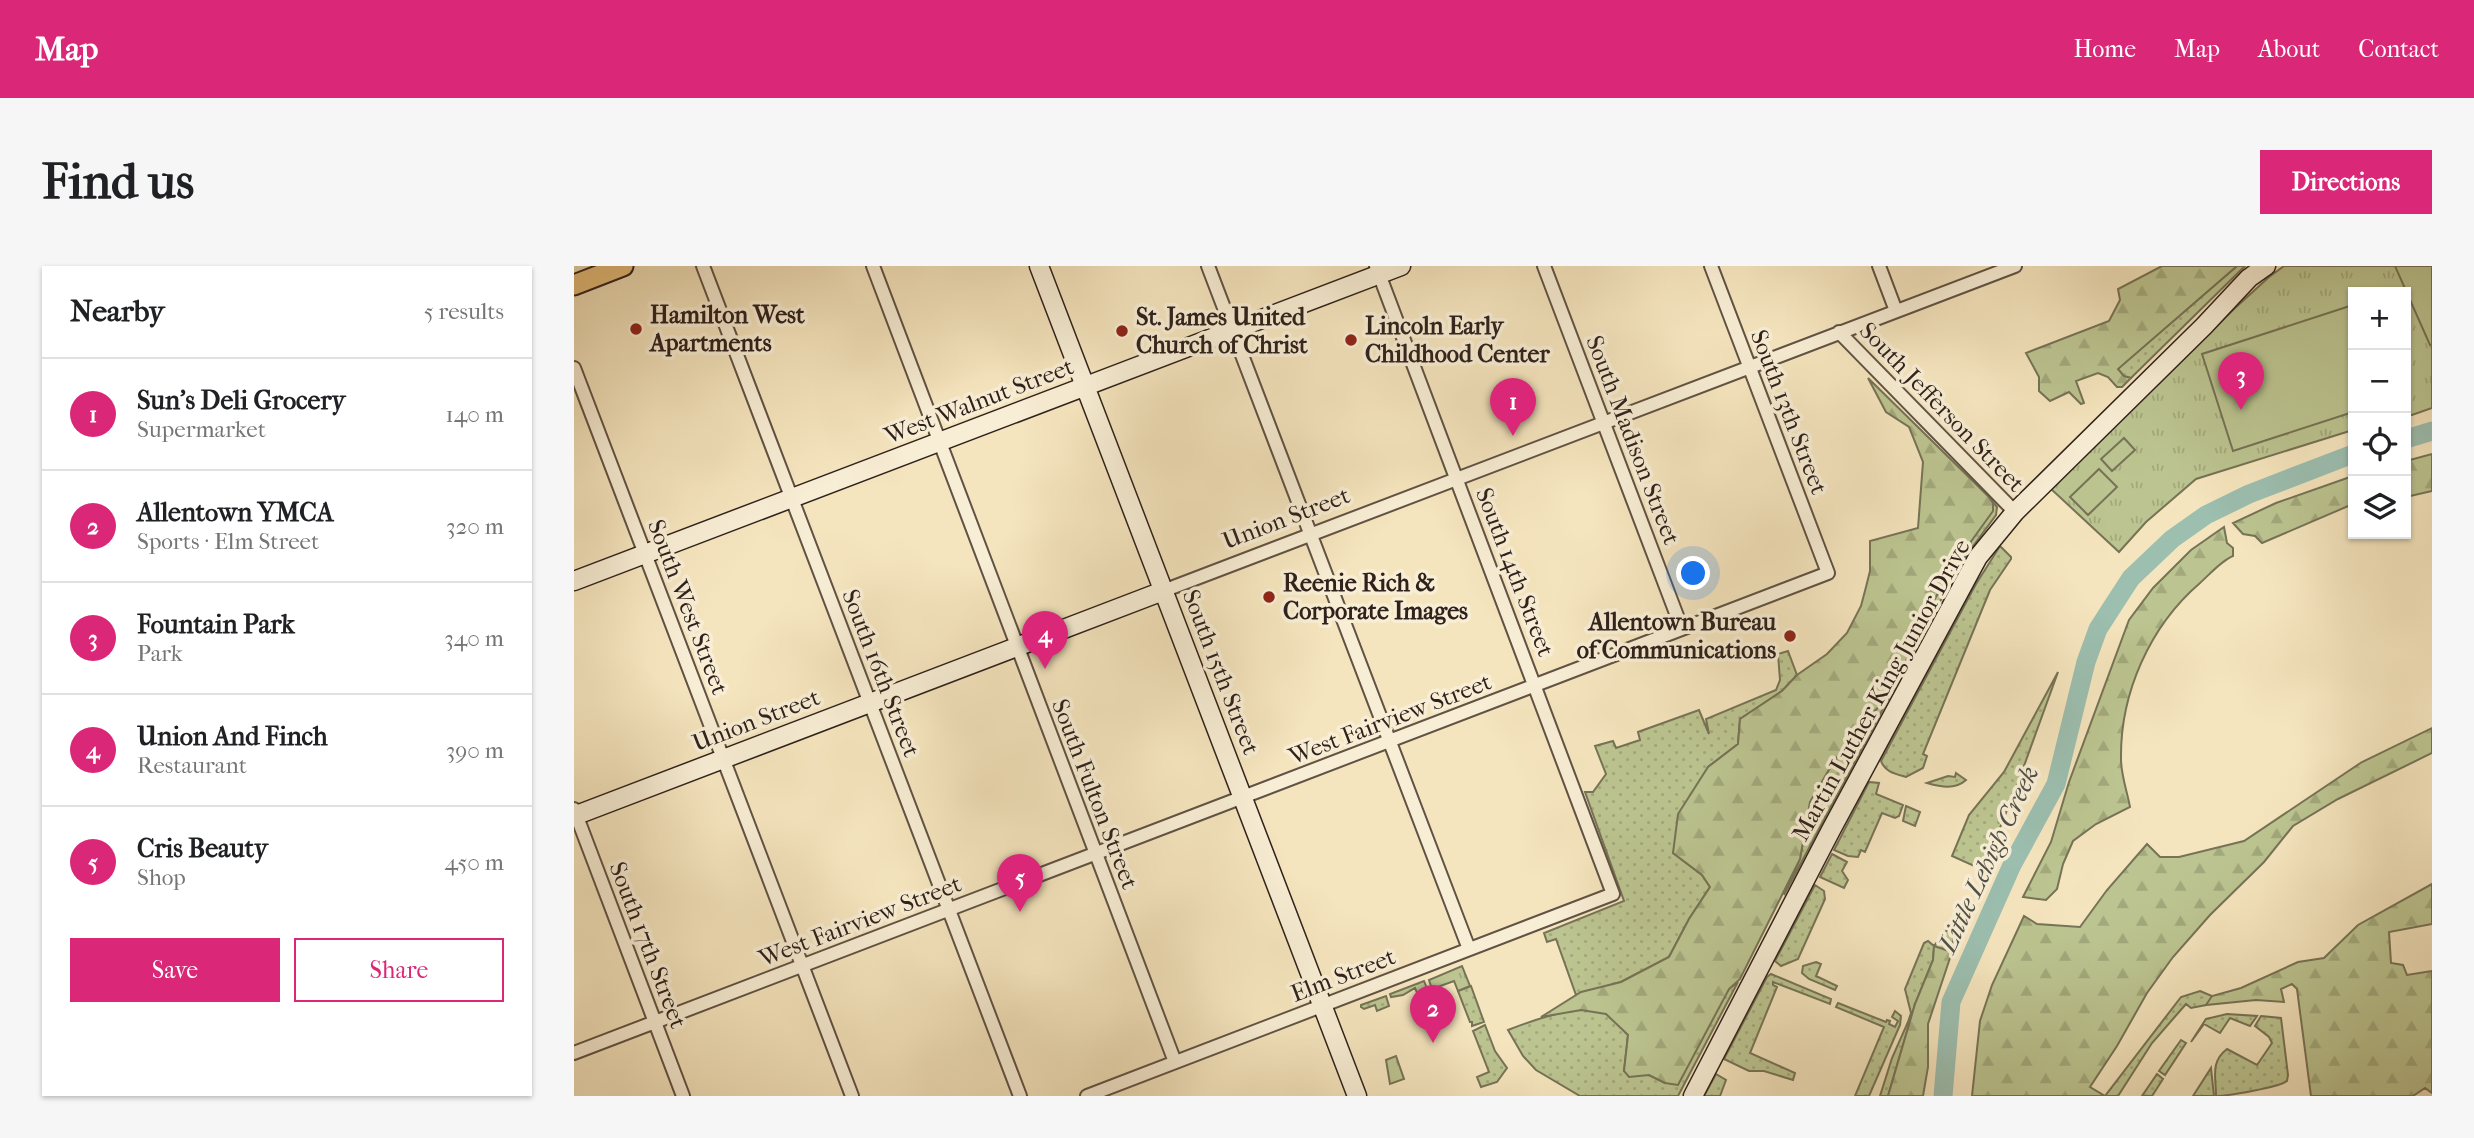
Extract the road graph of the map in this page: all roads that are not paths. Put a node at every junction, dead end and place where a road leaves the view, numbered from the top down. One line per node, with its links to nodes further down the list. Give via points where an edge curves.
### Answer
1 (623, 266): 13 (main road)
2 (703, 266): 23 (street, South 16th Street)
3 (873, 266): 21 (street, South Fulton Street)
4 (1039, 266): 19 (main road, South 15th Street)
5 (1208, 266): 15 (street)
6 (1401, 266): 11 (main road, West Walnut Street)
7 (1544, 266): 20 (street, South Madison Street)
8 (1711, 266): 17 (street, South 13th Street)
9 (1879, 266): 14 (street, South Jefferson Street)
10 (2015, 266): 14 (street, Union Street)
11 (1377, 270): 15 (main road, West Walnut Street); 22 (street, South 14th Street)
12 (2259, 270): 24 (main road, Martin Luther King Junior Drive)
13 (574, 285)
14 (1896, 311): 16 (street, Union Street)
15 (1232, 330): 19 (main road, West Walnut Street); 25 (street)
16 (1839, 332): 17 (street, Union Street); 24 (street, South Jefferson Street)
17 (1750, 367): 20 (street, Union Street); 27 (street, South 13th Street)
18 (574, 368): 26 (street, South West Street)
19 (1085, 387): 21 (main road, West Walnut Street); 29 (main road, South 15th Street)
20 (1604, 423): 22 (street, Union Street); 30 (street, South Madison Street)
21 (939, 443): 23 (main road, West Walnut Street); 31 (street, South Fulton Street)
22 (1457, 479): 25 (street, Union Street); 32 (street, South 14th Street)
23 (792, 499): 26 (main road, West Walnut Street); 33 (street, South 16th Street)
24 (2015, 512): 52 (main road, Martin Luther King Junior Drive, via 1965,578)
25 (1310, 535): 29 (street, Union Street); 34 (street)
26 (645, 554): 28 (main road, West Walnut Street); 35 (street, South West Street)
27 (1828, 573): 30 (street, West Fairview Street)
28 (574, 581)
29 (1163, 592): 31 (main road, Union Street); 36 (main road, South 15th Street)
30 (1682, 629): 32 (street, West Fairview Street)
31 (1016, 648): 33 (main road, Union Street); 38 (street, South Fulton Street)
32 (1535, 685): 34 (street, West Fairview Street); 39 (street, South 14th Street)
33 (870, 703): 35 (main road, Union Street); 40 (street, South 16th Street)
34 (1389, 741): 36 (street, West Fairview Street); 41 (street)
35 (723, 758): 37 (main road, Union Street); 42 (street, South West Street)
36 (1242, 797): 38 (street, West Fairview Street); 43 (main road, South 15th Street)
37 (575, 813): 44 (street, South 17th Street)
38 (1096, 854): 40 (street, West Fairview Street); 46 (street, South Fulton Street)
39 (1614, 894): 41 (street, Elm Street)
40 (949, 910): 42 (street, West Fairview Street); 49 (street, South 16th Street)
41 (1469, 949): 43 (street, Elm Street)
42 (802, 966): 44 (street, West Fairview Street); 48 (street, South West Street)
43 (1323, 1005): 46 (street, Elm Street); 51 (main road, South 15th Street)
44 (655, 1022): 45 (street, West Fairview Street); 47 (street, South 17th Street)
45 (574, 1053)
46 (1175, 1062): 50 (street, Elm Street)
47 (683, 1096)
48 (852, 1096)
49 (1020, 1096)
50 (1087, 1096)
51 (1357, 1096)
52 (1693, 1096)

